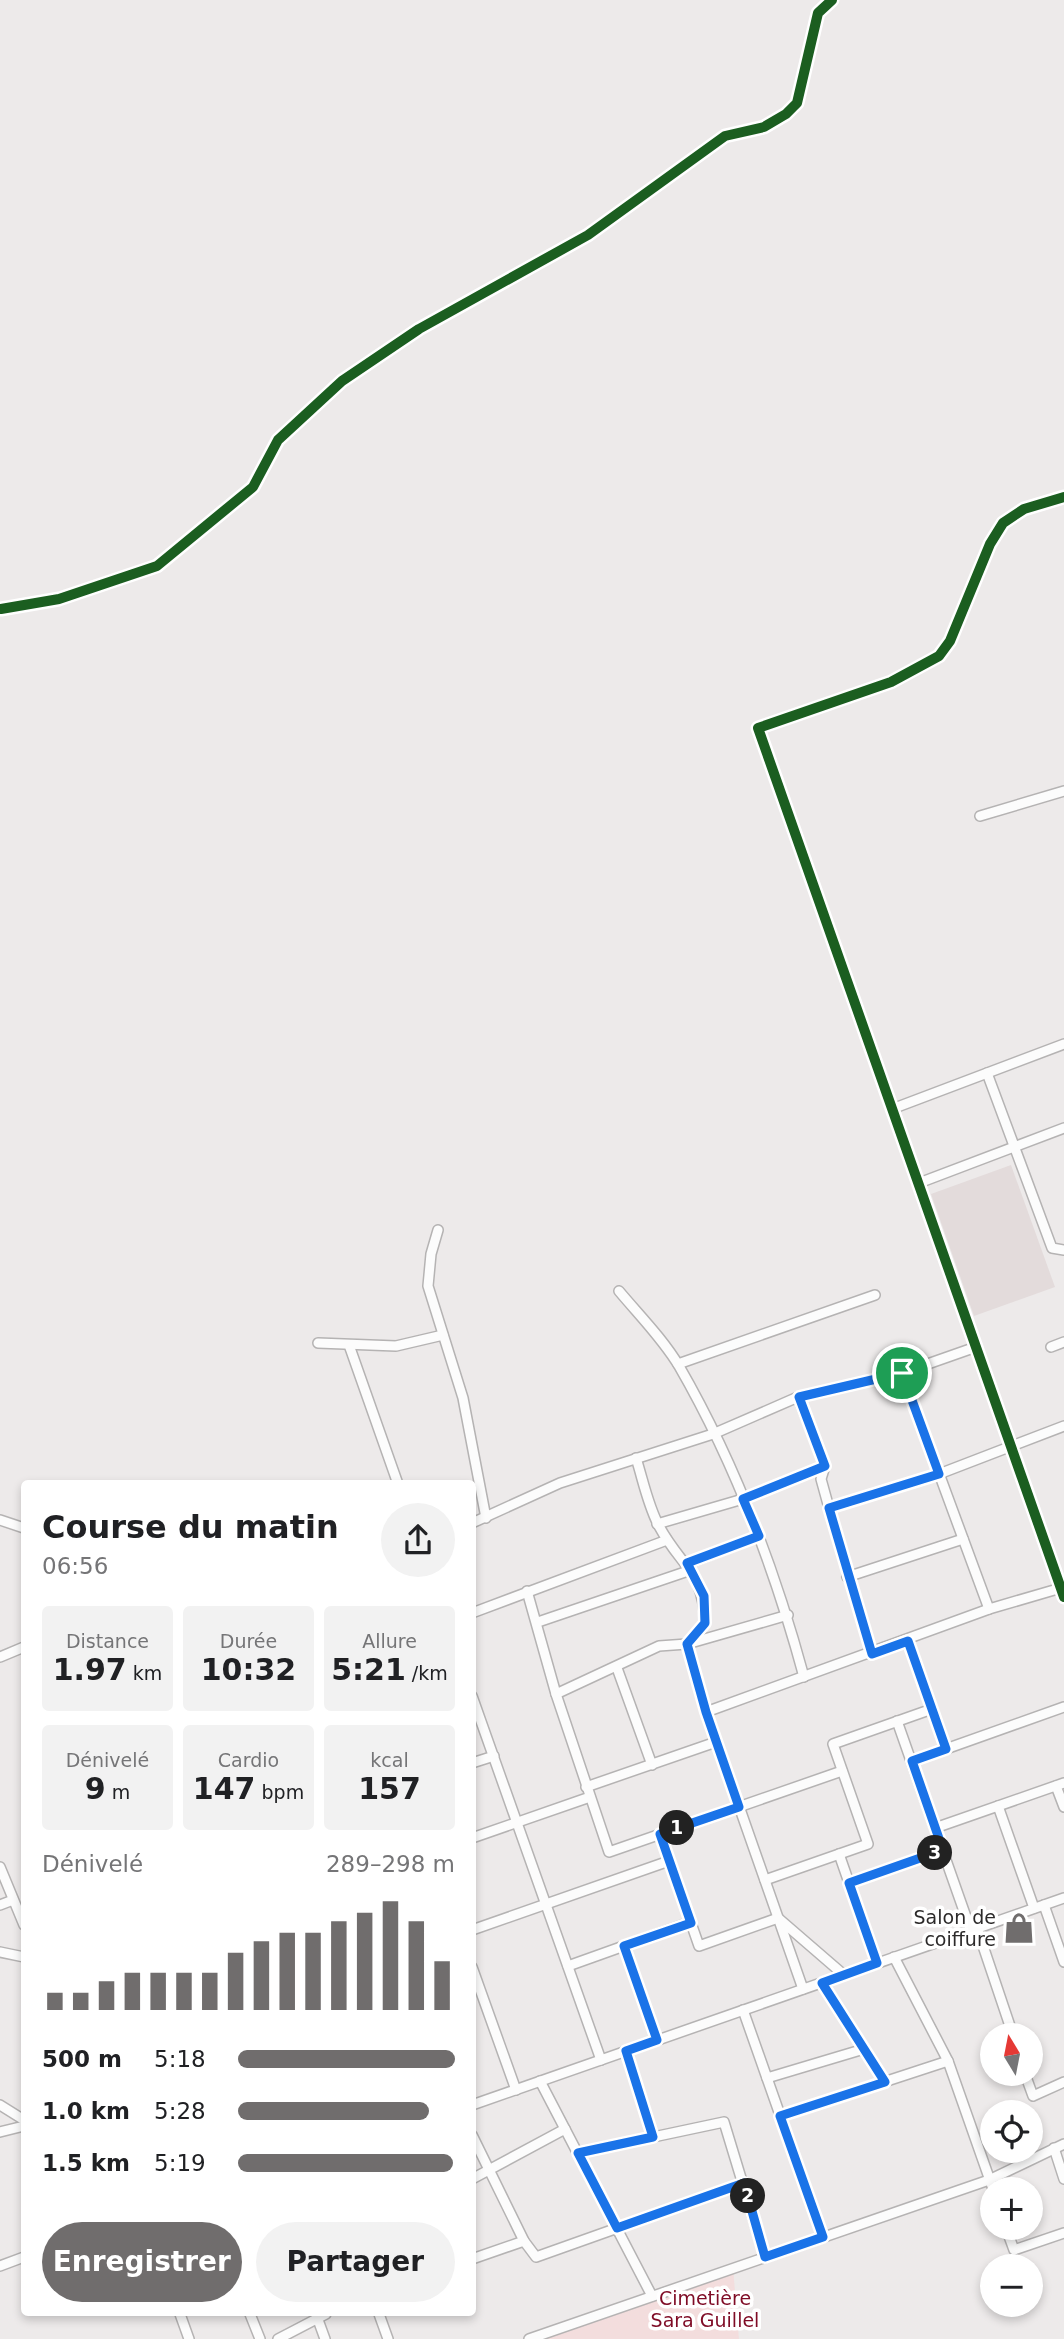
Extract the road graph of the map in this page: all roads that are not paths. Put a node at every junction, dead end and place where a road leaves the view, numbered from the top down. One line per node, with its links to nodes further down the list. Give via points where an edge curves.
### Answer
1 (832, 0): 3 (street, via 818,13 797,103 786,114 764,127 725,136 588,235 419,329 342,381 278,440 253,487 157,566 59,599)
2 (1064, 497): 8 (street, via 1024,509 1003,523 939,656 891,682 758,728)
3 (1, 609)
4 (1064, 791): 5 (street)
5 (980, 816)
6 (1064, 1044): 7 (street)
7 (987, 1073): 8 (street); 10 (street)
8 (892, 1108): 11 (street)
9 (1064, 1128): 10 (street)
10 (1015, 1147): 11 (street); 13 (street, via 1052,1248)
11 (919, 1184): 20 (street)
12 (438, 1230): 16 (street, via 430,1254 428,1286)
13 (1064, 1250)
14 (619, 1291): 22 (street)
15 (875, 1295): 22 (street)
16 (443, 1335): 19 (street, via 396,1346); 34 (street, via 463,1398)
17 (1064, 1342): 21 (street)
18 (318, 1343): 19 (street)
19 (349, 1345): 31 (street)
20 (976, 1347): 23 (street); 27 (street)
21 (1051, 1347)
22 (678, 1364): 26 (street)
23 (902, 1373): 24 (street); 30 (street)
24 (799, 1397): 26 (street); 29 (street)
25 (1064, 1426): 27 (street)
26 (713, 1434): 28 (street); 32 (street)
27 (1012, 1448): 30 (street); 45 (street)
28 (636, 1458): 34 (street, via 560,1483); 37 (street)
29 (825, 1466): 32 (street); 33 (street, via 821,1479)
30 (939, 1474): 33 (street); 40 (street)
31 (397, 1480)
32 (743, 1499): 37 (street); 39 (street)
33 (829, 1508): 43 (street)
34 (486, 1518): 36 (street)
35 (0, 1520): 38 (street)
36 (476, 1522)
37 (657, 1524): 41 (street)
38 (21, 1527)
39 (759, 1536): 42 (street); 48 (street)
40 (963, 1539): 43 (street); 46 (street)
41 (667, 1540): 42 (street); 44 (street)
42 (689, 1567): 49 (street); 51 (street, via 704,1596 705,1623)
43 (847, 1577): 53 (street)
44 (527, 1591): 47 (street); 49 (street)
45 (1062, 1592): 46 (street)
46 (989, 1609): 50 (street)
47 (476, 1611)
48 (788, 1615): 51 (street); 56 (street)
49 (538, 1622): 57 (street)
50 (908, 1641): 53 (street); 60 (street)
51 (687, 1644): 55 (street, via 659,1646); 61 (street)
52 (21, 1648): 54 (street)
53 (872, 1654): 56 (street)
54 (0, 1657)
55 (617, 1668): 57 (street); 68 (street)
56 (804, 1677): 61 (street)
57 (556, 1695): 71 (street)
58 (476, 1707): 65 (street)
59 (1064, 1707): 64 (street)
60 (932, 1709): 62 (street); 64 (street)
61 (706, 1712): 63 (street)
62 (897, 1721): 66 (street); 69 (street, via 833,1744)
63 (716, 1742): 68 (street); 74 (street)
64 (946, 1749): 66 (street)
65 (494, 1756): 67 (street); 76 (street)
66 (912, 1761): 77 (street)
67 (476, 1762)
68 (652, 1765): 71 (street)
69 (842, 1771): 74 (street); 81 (street, via 868,1844)
70 (1060, 1784): 73 (street); 75 (street)
71 (586, 1787): 72 (street)
72 (590, 1797): 76 (street); 78 (street, via 609,1852)
73 (998, 1806): 77 (street); 90 (street)
74 (739, 1807): 78 (street); 84 (street)
75 (1064, 1807)
76 (517, 1823): 79 (street); 88 (street)
77 (935, 1828): 80 (street)
78 (660, 1834): 82 (street)
79 (476, 1837)
80 (943, 1850): 85 (street); 95 (street)
81 (839, 1854): 84 (street); 85 (street)
82 (669, 1861): 88 (street); 93 (street)
83 (0, 1867): 87 (street)
84 (765, 1880): 92 (street)
85 (849, 1883): 101 (street)
86 (1064, 1898): 90 (street)
87 (13, 1900): 89 (street); 91 (street)
88 (546, 1904): 94 (street); 102 (street)
89 (0, 1905)
90 (1039, 1907): 95 (street); 100 (street)
91 (21, 1918)
92 (778, 1918): 93 (street, via 699,1946); 103 (street); 106 (street)
93 (691, 1923): 96 (street)
94 (476, 1929)
95 (974, 1929): 99 (street); 108 (street)
96 (624, 1946): 102 (street); 109 (street)
97 (0, 1952): 98 (street)
98 (21, 1956)
99 (894, 1957): 101 (street); 113 (street)
100 (1064, 1962)
101 (877, 1963): 103 (street)
102 (568, 1966): 112 (street)
103 (844, 1975): 105 (street)
104 (476, 1978): 119 (street)
105 (822, 1983): 106 (street); 110 (street)
106 (803, 1989): 107 (street)
107 (743, 2010): 109 (street); 114 (street)
108 (1009, 2023)
109 (657, 2040): 111 (street)
110 (864, 2049): 114 (street); 116 (street)
111 (626, 2051): 112 (street); 127 (street)
112 (601, 2060): 115 (street)
113 (948, 2061): 116 (street); 134 (street)
114 (767, 2078): 122 (street)
115 (540, 2081): 119 (street); 125 (street)
116 (885, 2082): 122 (street)
117 (1064, 2082): 118 (street, via 1033,2096)
118 (1029, 2086)
119 (516, 2090): 120 (street)
120 (476, 2104)
121 (0, 2105): 123 (street)
122 (780, 2116): 141 (street)
123 (21, 2118)
124 (21, 2127): 126 (street)
125 (565, 2129): 131 (street); 132 (street)
126 (0, 2132)
127 (653, 2137): 131 (street); 137 (street, via 724,2122)
128 (476, 2143): 132 (street)
129 (1064, 2144): 130 (street)
130 (1054, 2148): 135 (street); 136 (street)
131 (578, 2153): 139 (street)
132 (490, 2171): 133 (street); 143 (street)
133 (476, 2177)
134 (989, 2177)
135 (1003, 2177)
136 (1064, 2179)
137 (744, 2183): 139 (street); 144 (street)
138 (980, 2187): 141 (street)
139 (617, 2228): 143 (street, via 536,2257); 148 (street)
140 (1064, 2233): 142 (street, via 1014,2250)
141 (823, 2237): 144 (street)
142 (1010, 2240)
143 (524, 2241): 146 (street)
144 (765, 2257): 148 (street)
145 (21, 2258): 147 (street)
146 (476, 2258)
147 (0, 2266)
148 (652, 2296): 159 (street)
149 (181, 2316): 154 (street)
150 (251, 2316): 155 (street)
151 (319, 2316): 156 (street)
152 (321, 2316): 157 (street)
153 (380, 2316): 158 (street)
154 (189, 2339)
155 (260, 2339)
156 (278, 2339)
157 (325, 2339)
158 (388, 2339)
159 (529, 2339)

